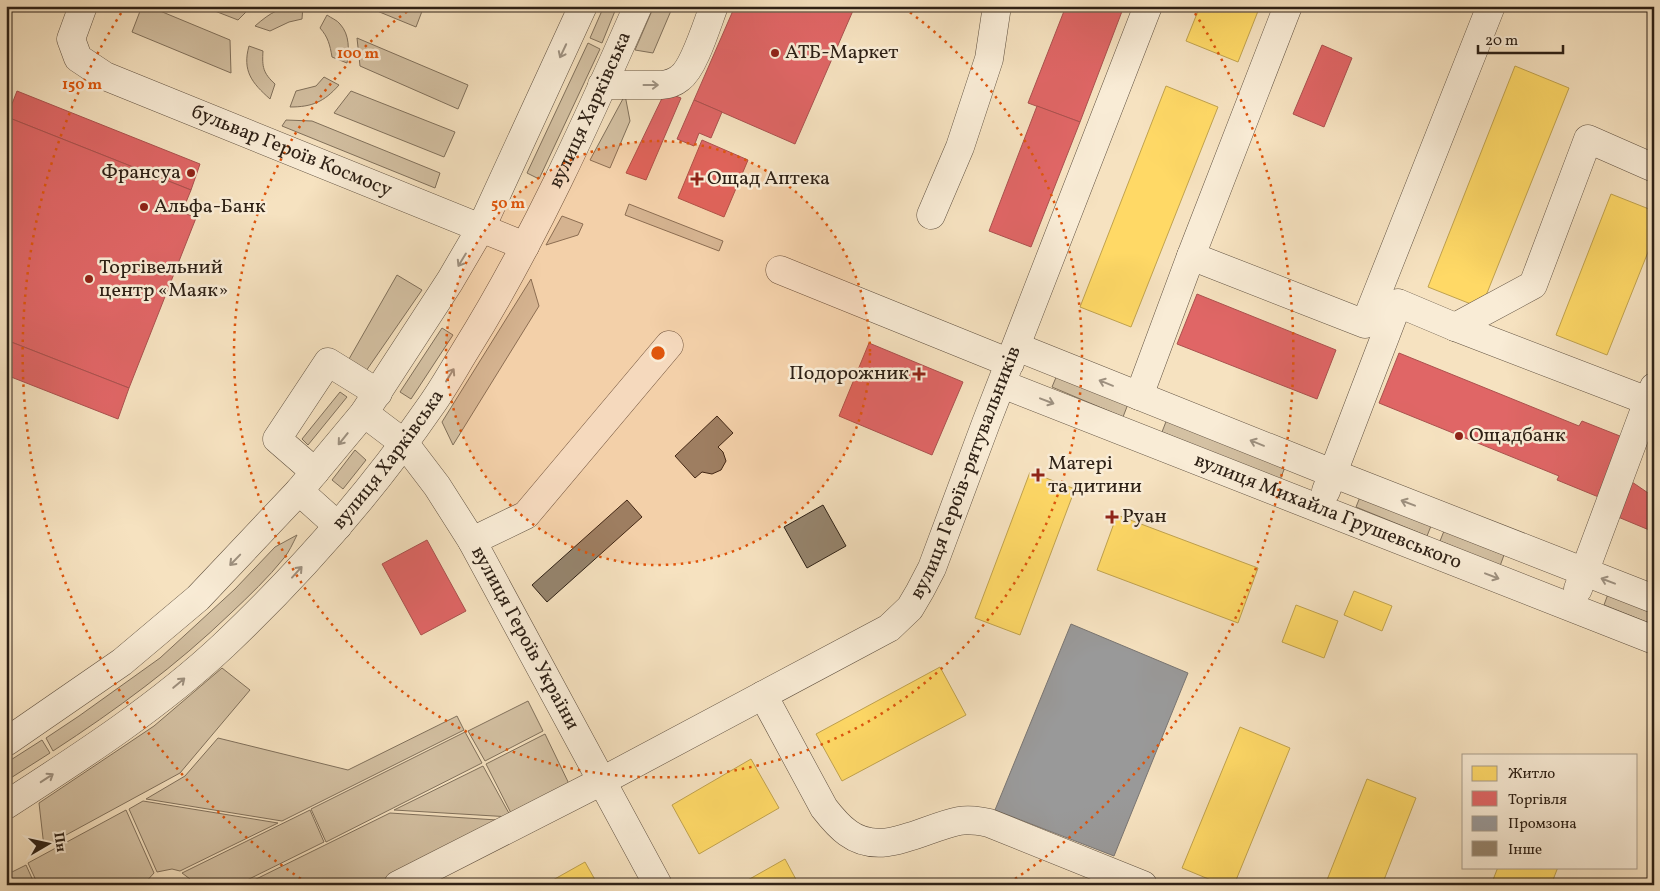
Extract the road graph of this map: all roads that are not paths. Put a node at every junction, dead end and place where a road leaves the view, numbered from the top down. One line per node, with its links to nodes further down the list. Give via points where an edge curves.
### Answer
1 (83, 6): 12 (street, бульвар Героїв Космосу, via 71,39 78,58 105,76)
2 (583, 6): 12 (street, one-way to 12)
3 (638, 6): 9 (street, вулиця Харківська)
4 (714, 6): 9 (street, one-way to 4, via 662,85 672,84 681,78 689,69)
5 (998, 6): 11 (street, via 989,59 960,147)
6 (1148, 6): 18 (street, вулиця Героїв-рятувальників)
7 (1288, 6): 14 (street)
8 (1491, 6): 14 (street, via 1365,324)
9 (602, 85): 13 (street, вулиця Харківська)
10 (1654, 168): 16 (street, via 1588,139 1533,285)
11 (931, 216)
12 (481, 228): 13 (street, бульвар Героїв Космосу); 21 (street, one-way to 21)
13 (525, 246): 22 (street, вулиця Харківська, one-way to 13, via 482,324)
14 (1191, 256): 19 (street)
15 (780, 270): 18 (street)
16 (1455, 327): 20 (street); 23 (street, via 1398,303)
17 (669, 345): 28 (street, via 526,515)
18 (1010, 365): 19 (street, вулиця Михайла Грушевського, one-way to 18); 25 (street, вулиця Михайла Грушевського, one-way to 25); 34 (street, вулиця Героїв-рятувальників, via 932,568 910,608 889,628)
19 (1139, 396): 23 (street, вулиця Михайла Грушевського, one-way to 19)
20 (1652, 397): 30 (street)
21 (371, 403): 22 (street, вулиця Героїв України); 24 (street, one-way to 24); 24 (street, вулиця Героїв України, via 328,362 277,439)
22 (404, 444): 27 (street, вулиця Харківська); 28 (street, вулиця Героїв України, via 437,486)
23 (1332, 473): 25 (street); 26 (street, вулиця Михайла Грушевського, one-way to 23)
24 (307, 482): 27 (street); 35 (street, one-way to 35, via 198,598 122,662)
25 (1319, 509): 29 (street, вулиця Михайла Грушевського)
26 (1441, 516): 29 (street); 30 (street, вулиця Михайла Грушевського)
27 (338, 526): 37 (street, вулиця Харківська, one-way to 27, via 152,706 224,645)
28 (472, 542): 36 (street, вулиця Героїв України)
29 (1428, 552): 32 (street, вулиця Михайла Грушевського, one-way to 32)
30 (1584, 572): 31 (street, вулиця Михайла Грушевського, one-way to 30); 32 (street)
31 (1654, 599)
32 (1572, 607): 33 (street, вулиця Михайла Грушевського)
33 (1654, 640)
34 (763, 695): 36 (street, вулиця Героїв-рятувальників); 40 (street, via 824,808 835,822 859,839 874,843 891,841 959,821 975,820)
35 (6, 742)
36 (602, 781): 38 (street, вулиця Героїв-рятувальників); 39 (street, вулиця Героїв України)
37 (6, 805)
38 (398, 885)
39 (658, 885)
40 (1143, 885)

